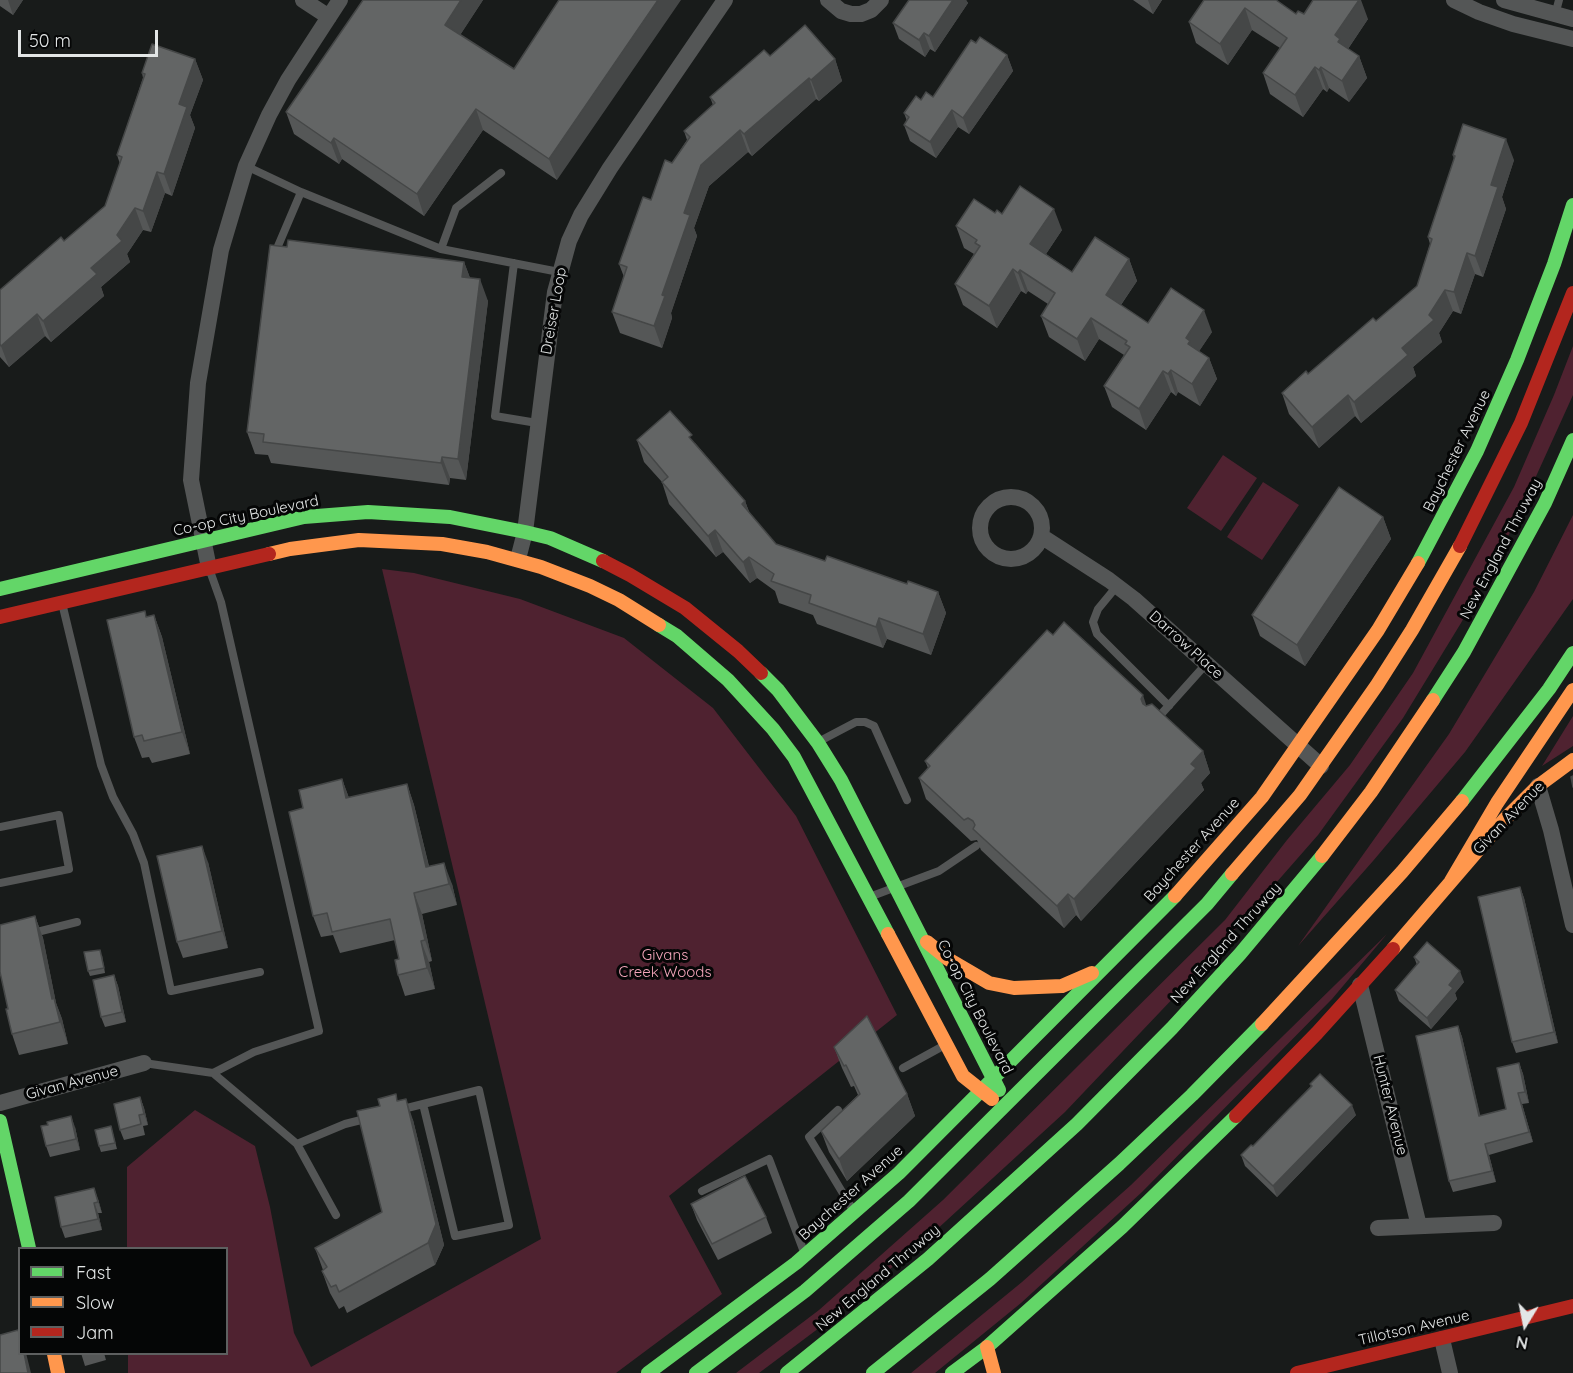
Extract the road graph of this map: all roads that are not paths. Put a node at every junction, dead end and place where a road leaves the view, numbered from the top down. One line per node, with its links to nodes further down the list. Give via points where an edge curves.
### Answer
1 (303, 0): 9 (street)
2 (340, 0): 9 (street)
3 (724, 0): 19 (street, Dreiser Loop, via 590,200 569,241)
4 (828, 0): 5 (street, via 851,14 871,10)
5 (881, 0)
6 (1454, 0): 11 (street, via 1513,24)
7 (1504, 0): 8 (street)
8 (1557, 8): 10 (street)
9 (329, 17): 12 (street, via 279,97)
10 (1573, 19)
11 (1573, 39)
12 (246, 166): 14 (lane); 25 (street, via 221,250 198,383 191,480)
13 (501, 173): 17 (lane, via 456,208)
14 (301, 192): 16 (lane); 17 (lane)
15 (1573, 205): 37 (main road, Baychester Avenue, via 1517,360 1462,483 1397,601)
16 (278, 246)
17 (441, 249): 18 (lane)
18 (514, 263): 19 (lane); 21 (lane, via 495,416)
19 (559, 272): 21 (street, Dreiser Loop)
20 (1573, 293): 40 (main road, via 1521,423 1462,543 1401,648)
21 (537, 423): 23 (street, Dreiser Loop)
22 (1573, 440): 85 (main road, New England Thruway, via 1540,513 1464,652 1371,792 1292,894 1172,1028 1077,1124 928,1259)
23 (525, 532): 25 (main road, Co-op City Boulevard, via 450,517 368,512 304,517); 26 (street, Dreiser Loop); 38 (main road, Co-op City Boulevard, via 604,561 685,608 778,690)
24 (1041, 536): 28 (street, Darrow Place)
25 (204, 541): 27 (street); 29 (main road, Co-op City Boulevard)
26 (518, 560): 27 (main road, Co-op City Boulevard, via 442,544 359,540 290,549); 38 (main road, Co-op City Boulevard, via 600,591 648,617 703,657)
27 (209, 568): 30 (main road, Co-op City Boulevard); 59 (lane, via 221,602 319,1031 254,1052)
28 (1117, 586): 33 (street, Darrow Place); 35 (lane, via 1098,609 1093,622 1097,634)
29 (0, 589)
30 (62, 603): 31 (main road, Co-op City Boulevard); 54 (lane, via 101,765 144,863 171,991)
31 (0, 617)
32 (1573, 653): 86 (main road, via 1487,769 1401,873 1255,1033 1041,1235)
33 (1207, 663): 35 (lane); 37 (street, Darrow Place)
34 (1573, 690): 45 (main road)
35 (1169, 706): 36 (lane)
36 (1155, 721)
37 (1299, 747): 40 (street, Darrow Place); 53 (main road, Baychester Avenue, via 1218,849)
38 (806, 750): 42 (lane, via 856,722 866,722 874,726); 47 (main road, Co-op City Boulevard, via 841,780); 48 (main road, Co-op City Boulevard)
39 (1573, 760): 41 (main road, Givan Avenue)
40 (1321, 766): 64 (main road, via 1207,904)
41 (1538, 786): 45 (main road, Givan Avenue); 50 (street)
42 (907, 800)
43 (0, 827): 46 (lane, via 59,815 69,869)
44 (976, 846): 47 (lane, via 939,871)
45 (1450, 881): 55 (main road)
46 (0, 883)
47 (896, 888): 48 (lane); 52 (main road, Co-op City Boulevard)
48 (869, 897): 56 (main road, Co-op City Boulevard)
49 (77, 922): 51 (lane)
50 (1573, 925)
51 (22, 936)
52 (921, 936): 53 (main road, via 989,983 1014,988 1062,986); 60 (main road, Co-op City Boulevard)
53 (1105, 967): 60 (main road, Baychester Avenue)
54 (260, 972)
55 (1360, 985): 74 (street, Hunter Avenue); 80 (main road, via 1226,1127 1122,1227)
56 (946, 1044): 58 (lane); 61 (main road, Co-op City Boulevard, via 963,1076)
57 (144, 1063): 59 (lane); 62 (street, Givan Avenue)
58 (903, 1068)
59 (213, 1073): 69 (lane)
60 (994, 1078): 61 (main road, Baychester Avenue); 64 (main road, Co-op City Boulevard)
61 (981, 1092): 64 (main road, Co-op City Boulevard); 71 (main road, Baychester Avenue)
62 (0, 1102)
63 (423, 1104): 63 (lane, via 478,1090 509,1225 455,1236); 66 (lane)
64 (1005, 1107): 84 (main road, via 858,1247)
65 (838, 1110): 71 (lane, via 809,1137)
66 (390, 1113)
67 (379, 1115): 69 (lane)
68 (0, 1121): 76 (main road)
69 (297, 1144): 72 (lane)
70 (702, 1191): 77 (lane, via 769,1159)
71 (855, 1213): 77 (main road, Baychester Avenue)
72 (336, 1215)
73 (1494, 1223): 74 (street)
74 (1419, 1226): 75 (street)
75 (1378, 1228)
76 (29, 1247)
77 (806, 1255): 83 (main road, Baychester Avenue)
78 (1573, 1306): 79 (main road, Tillotson Avenue)
79 (1442, 1339): 89 (main road, Tillotson Avenue); 90 (street)
80 (987, 1347): 87 (main road); 88 (main road)
81 (54, 1355): 82 (main road)
82 (58, 1373)
83 (648, 1373)
84 (696, 1373)
85 (787, 1373)
86 (873, 1373)
87 (952, 1373)
88 (994, 1373)
89 (1298, 1373)
90 (1449, 1373)

